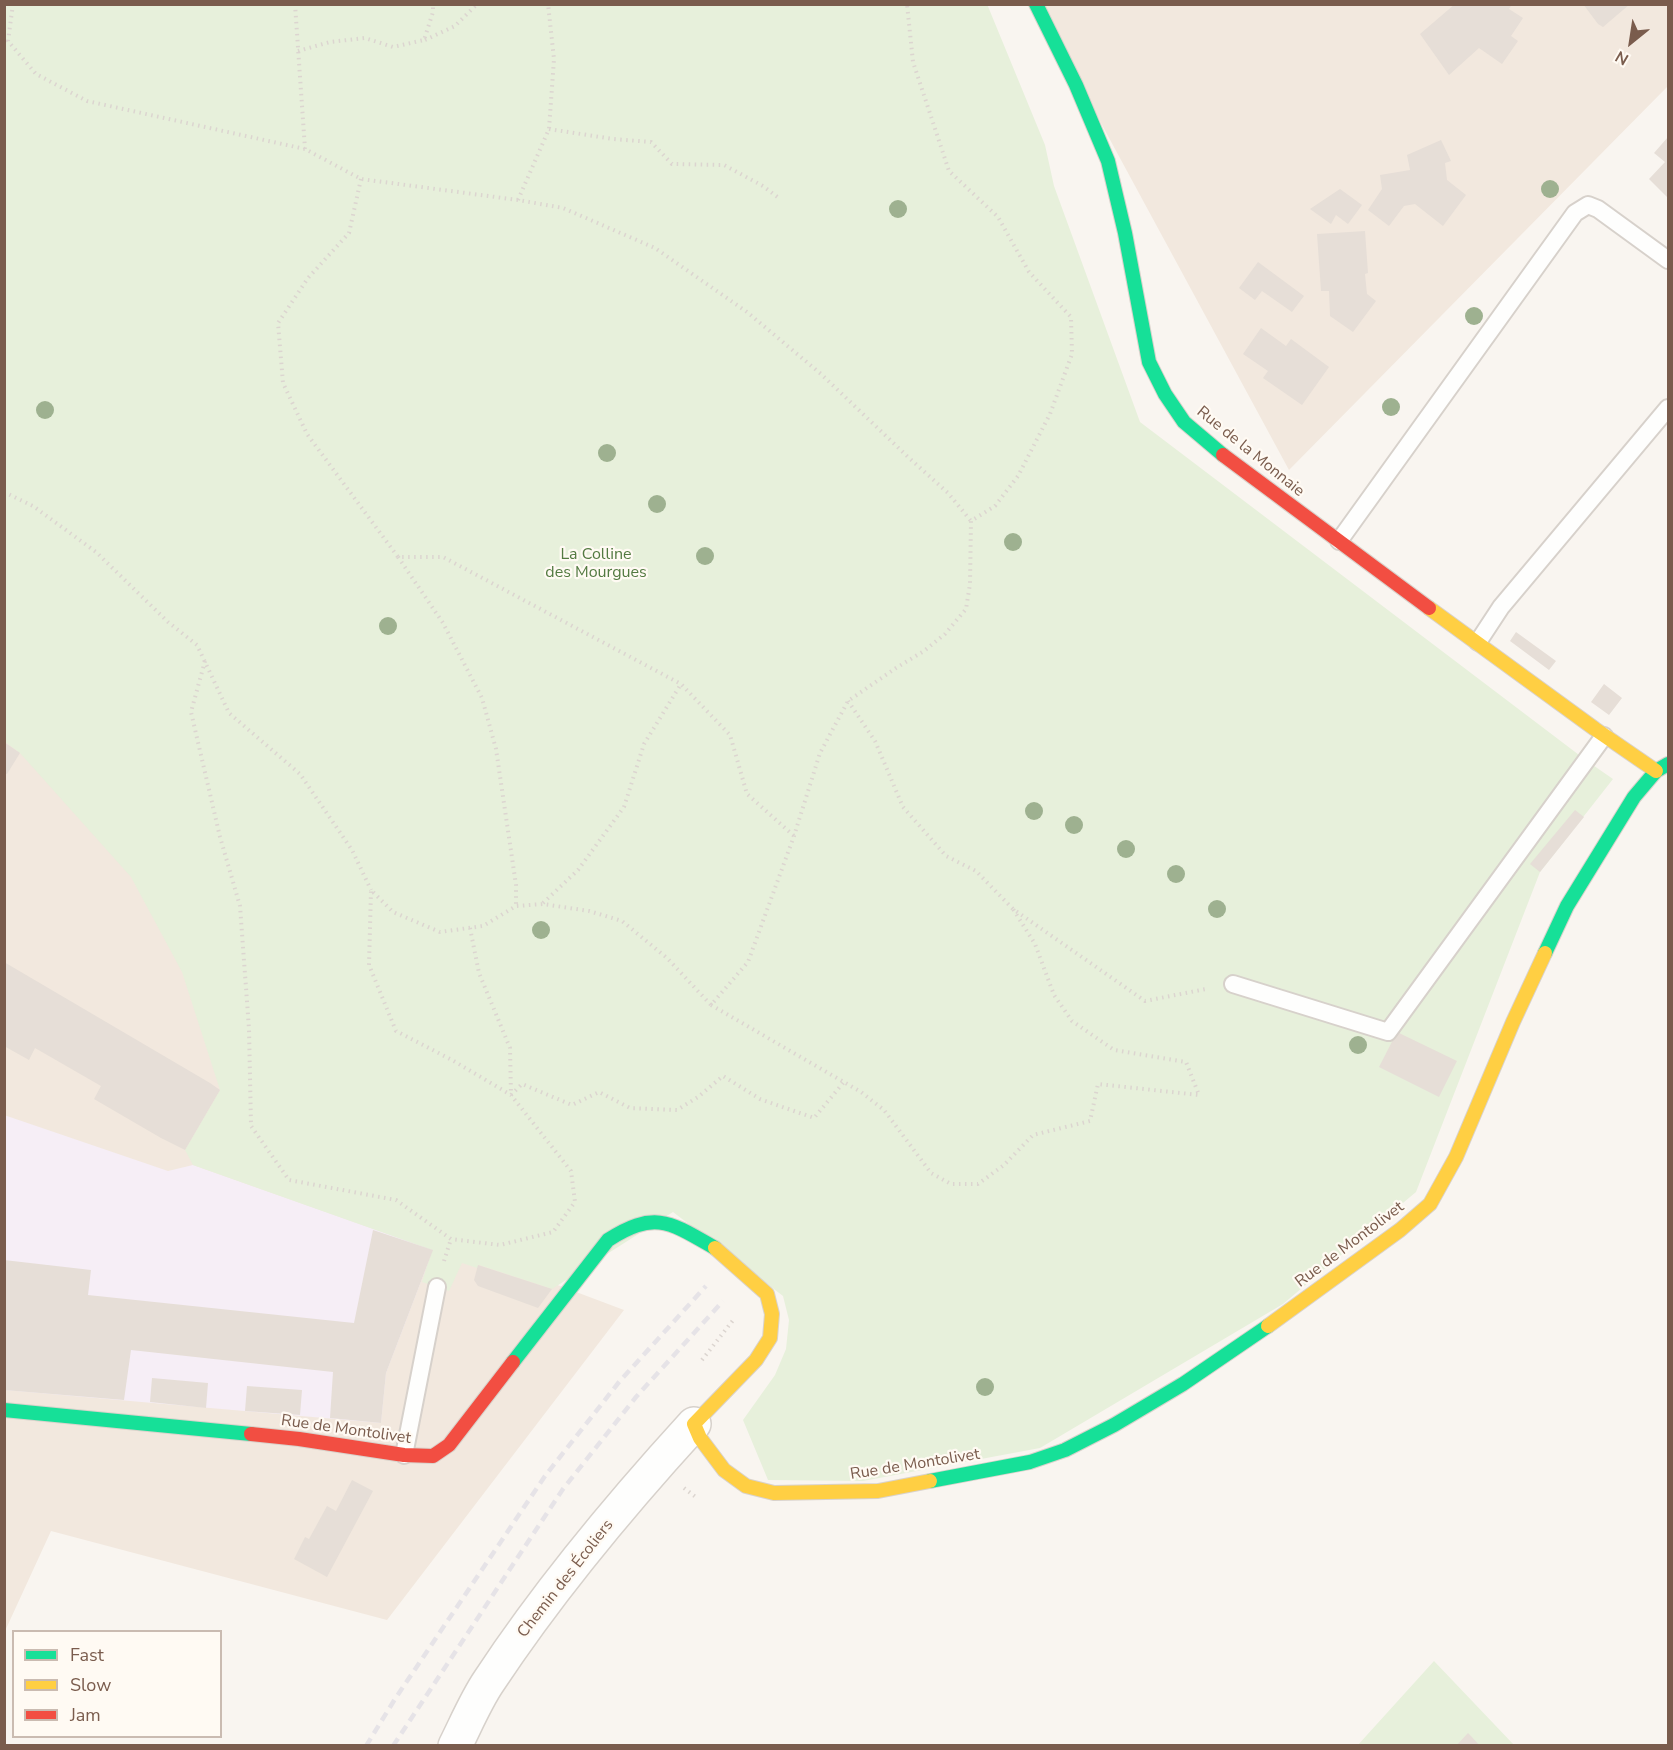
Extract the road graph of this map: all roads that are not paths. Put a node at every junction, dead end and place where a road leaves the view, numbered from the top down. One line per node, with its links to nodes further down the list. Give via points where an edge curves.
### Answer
1 (1036, 4): 4 (street, Rue de la Monnaie, via 1108,161 1149,362 1165,394 1184,422 1219,452)
2 (1668, 260): 4 (lane, via 1598,208 1588,205 1575,213)
3 (1668, 408): 5 (lane, via 1501,607)
4 (1339, 541): 5 (street, Rue de la Monnaie)
5 (1478, 642): 6 (street, Rue de la Monnaie)
6 (1605, 736): 8 (street, Rue de la Monnaie); 9 (lane, via 1388,1032)
7 (1668, 764): 8 (street, Rue de Montolivet)
8 (1656, 771): 12 (street, Rue de Montolivet, via 1634,797 1567,906 1456,1157 1430,1204 1391,1237 1251,1338 1183,1384 1065,1450 1030,1462 878,1491 774,1493 746,1486 724,1470)
9 (1233, 984)
10 (437, 1287): 13 (lane)
11 (4, 1410): 13 (street, Rue de Montolivet, via 299,1439)
12 (694, 1424): 13 (street, Rue de Montolivet, via 756,1360 770,1338 772,1314 767,1294 719,1251 680,1228 655,1221 627,1228 608,1240 449,1445 433,1456); 14 (street, Chemin des Écoliers, via 557,1586 487,1682)
13 (404, 1455)
14 (455, 1746)

